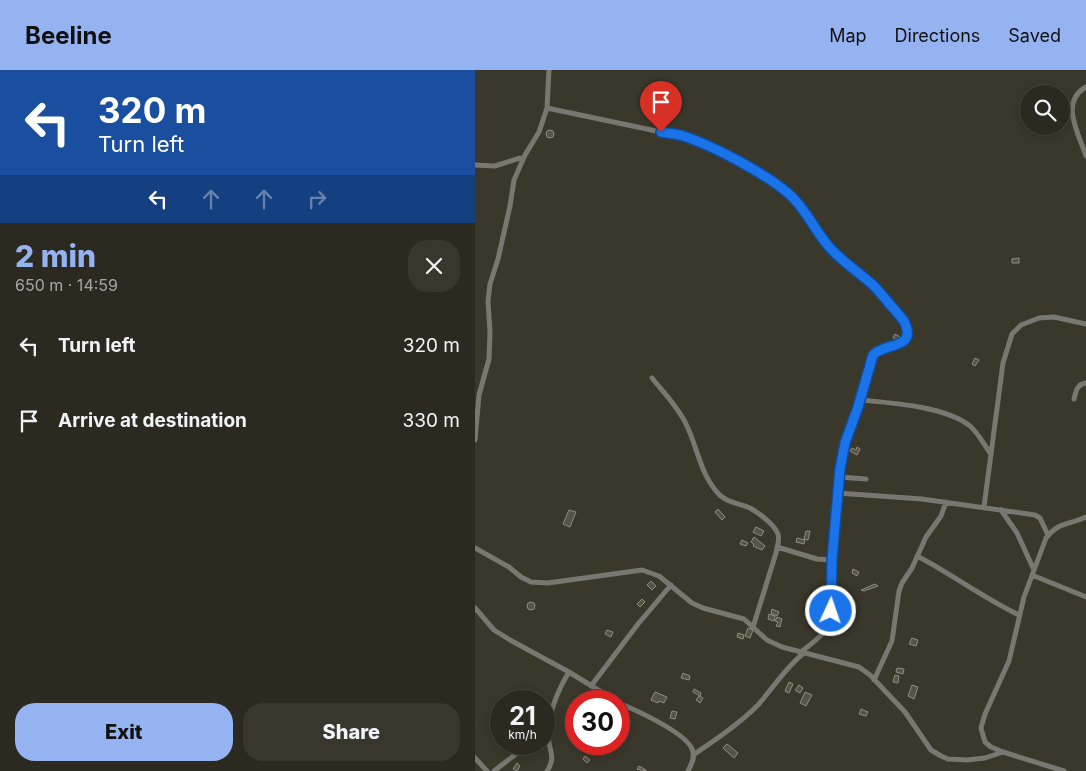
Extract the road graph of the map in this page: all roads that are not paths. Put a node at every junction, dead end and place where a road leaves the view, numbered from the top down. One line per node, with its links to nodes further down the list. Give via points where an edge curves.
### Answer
1 (549, 70): 3 (street)
2 (1086, 87): 4 (street, via 1073,101 1072,110 1073,123)
3 (547, 108): 11 (street, via 680,136 742,164 794,198 829,247 874,286 906,326 908,334 905,340 873,355); 12 (street, via 539,132 513,180 510,206 490,284 489,358 479,395)
4 (1086, 156)
5 (520, 158): 6 (street, via 495,166)
6 (475, 165)
7 (1086, 324): 13 (street, via 1054,317 1039,318 1021,325 1012,334 1003,363)
8 (652, 378): 22 (street, via 687,425 699,460 716,491 723,498 750,508 767,520 777,534)
9 (1086, 383): 10 (street, via 1077,389)
10 (1074, 399)
11 (860, 400): 13 (street, via 937,410 968,425 979,434); 14 (street, via 845,443)
12 (475, 440)
13 (991, 454): 18 (street)
14 (839, 477): 15 (street); 16 (street)
15 (866, 480)
16 (837, 493): 17 (street); 25 (street)
17 (946, 502): 18 (street); 24 (street)
18 (984, 507): 19 (street)
19 (1001, 510): 21 (street, via 1035,514); 26 (street, via 1017,533)
20 (1086, 517): 21 (street, via 1059,525)
21 (1048, 536): 26 (street)
22 (777, 547): 25 (street); 31 (street)
23 (475, 548): 27 (street, via 531,582 547,583 642,570 659,576)
24 (917, 556): 30 (street); 34 (street, via 899,591 892,641)
25 (832, 560): 32 (street, via 831,621)
26 (1033, 573): 28 (street); 30 (street)
27 (671, 586): 31 (street, via 703,608 738,616); 35 (street)
28 (1086, 597)
29 (475, 608): 33 (street, via 494,630)
30 (1019, 615): 39 (street, via 1009,661 981,728 985,742)
31 (753, 627): 32 (street, via 767,640)
32 (802, 653): 34 (street, via 859,667); 42 (street, via 756,707)
33 (569, 672): 35 (street); 37 (street)
34 (874, 680): 39 (street, via 905,712 931,750 941,756 967,760)
35 (591, 686): 36 (street)
36 (598, 690)
37 (555, 704)
38 (630, 708): 42 (street, via 671,729 688,742)
39 (1003, 752): 48 (street)
40 (515, 755): 45 (street)
41 (551, 755): 46 (street, via 552,761)
42 (693, 755): 47 (street)
43 (475, 758): 44 (street)
44 (487, 771)
45 (494, 771)
46 (547, 771)
47 (688, 771)
48 (1065, 771)

